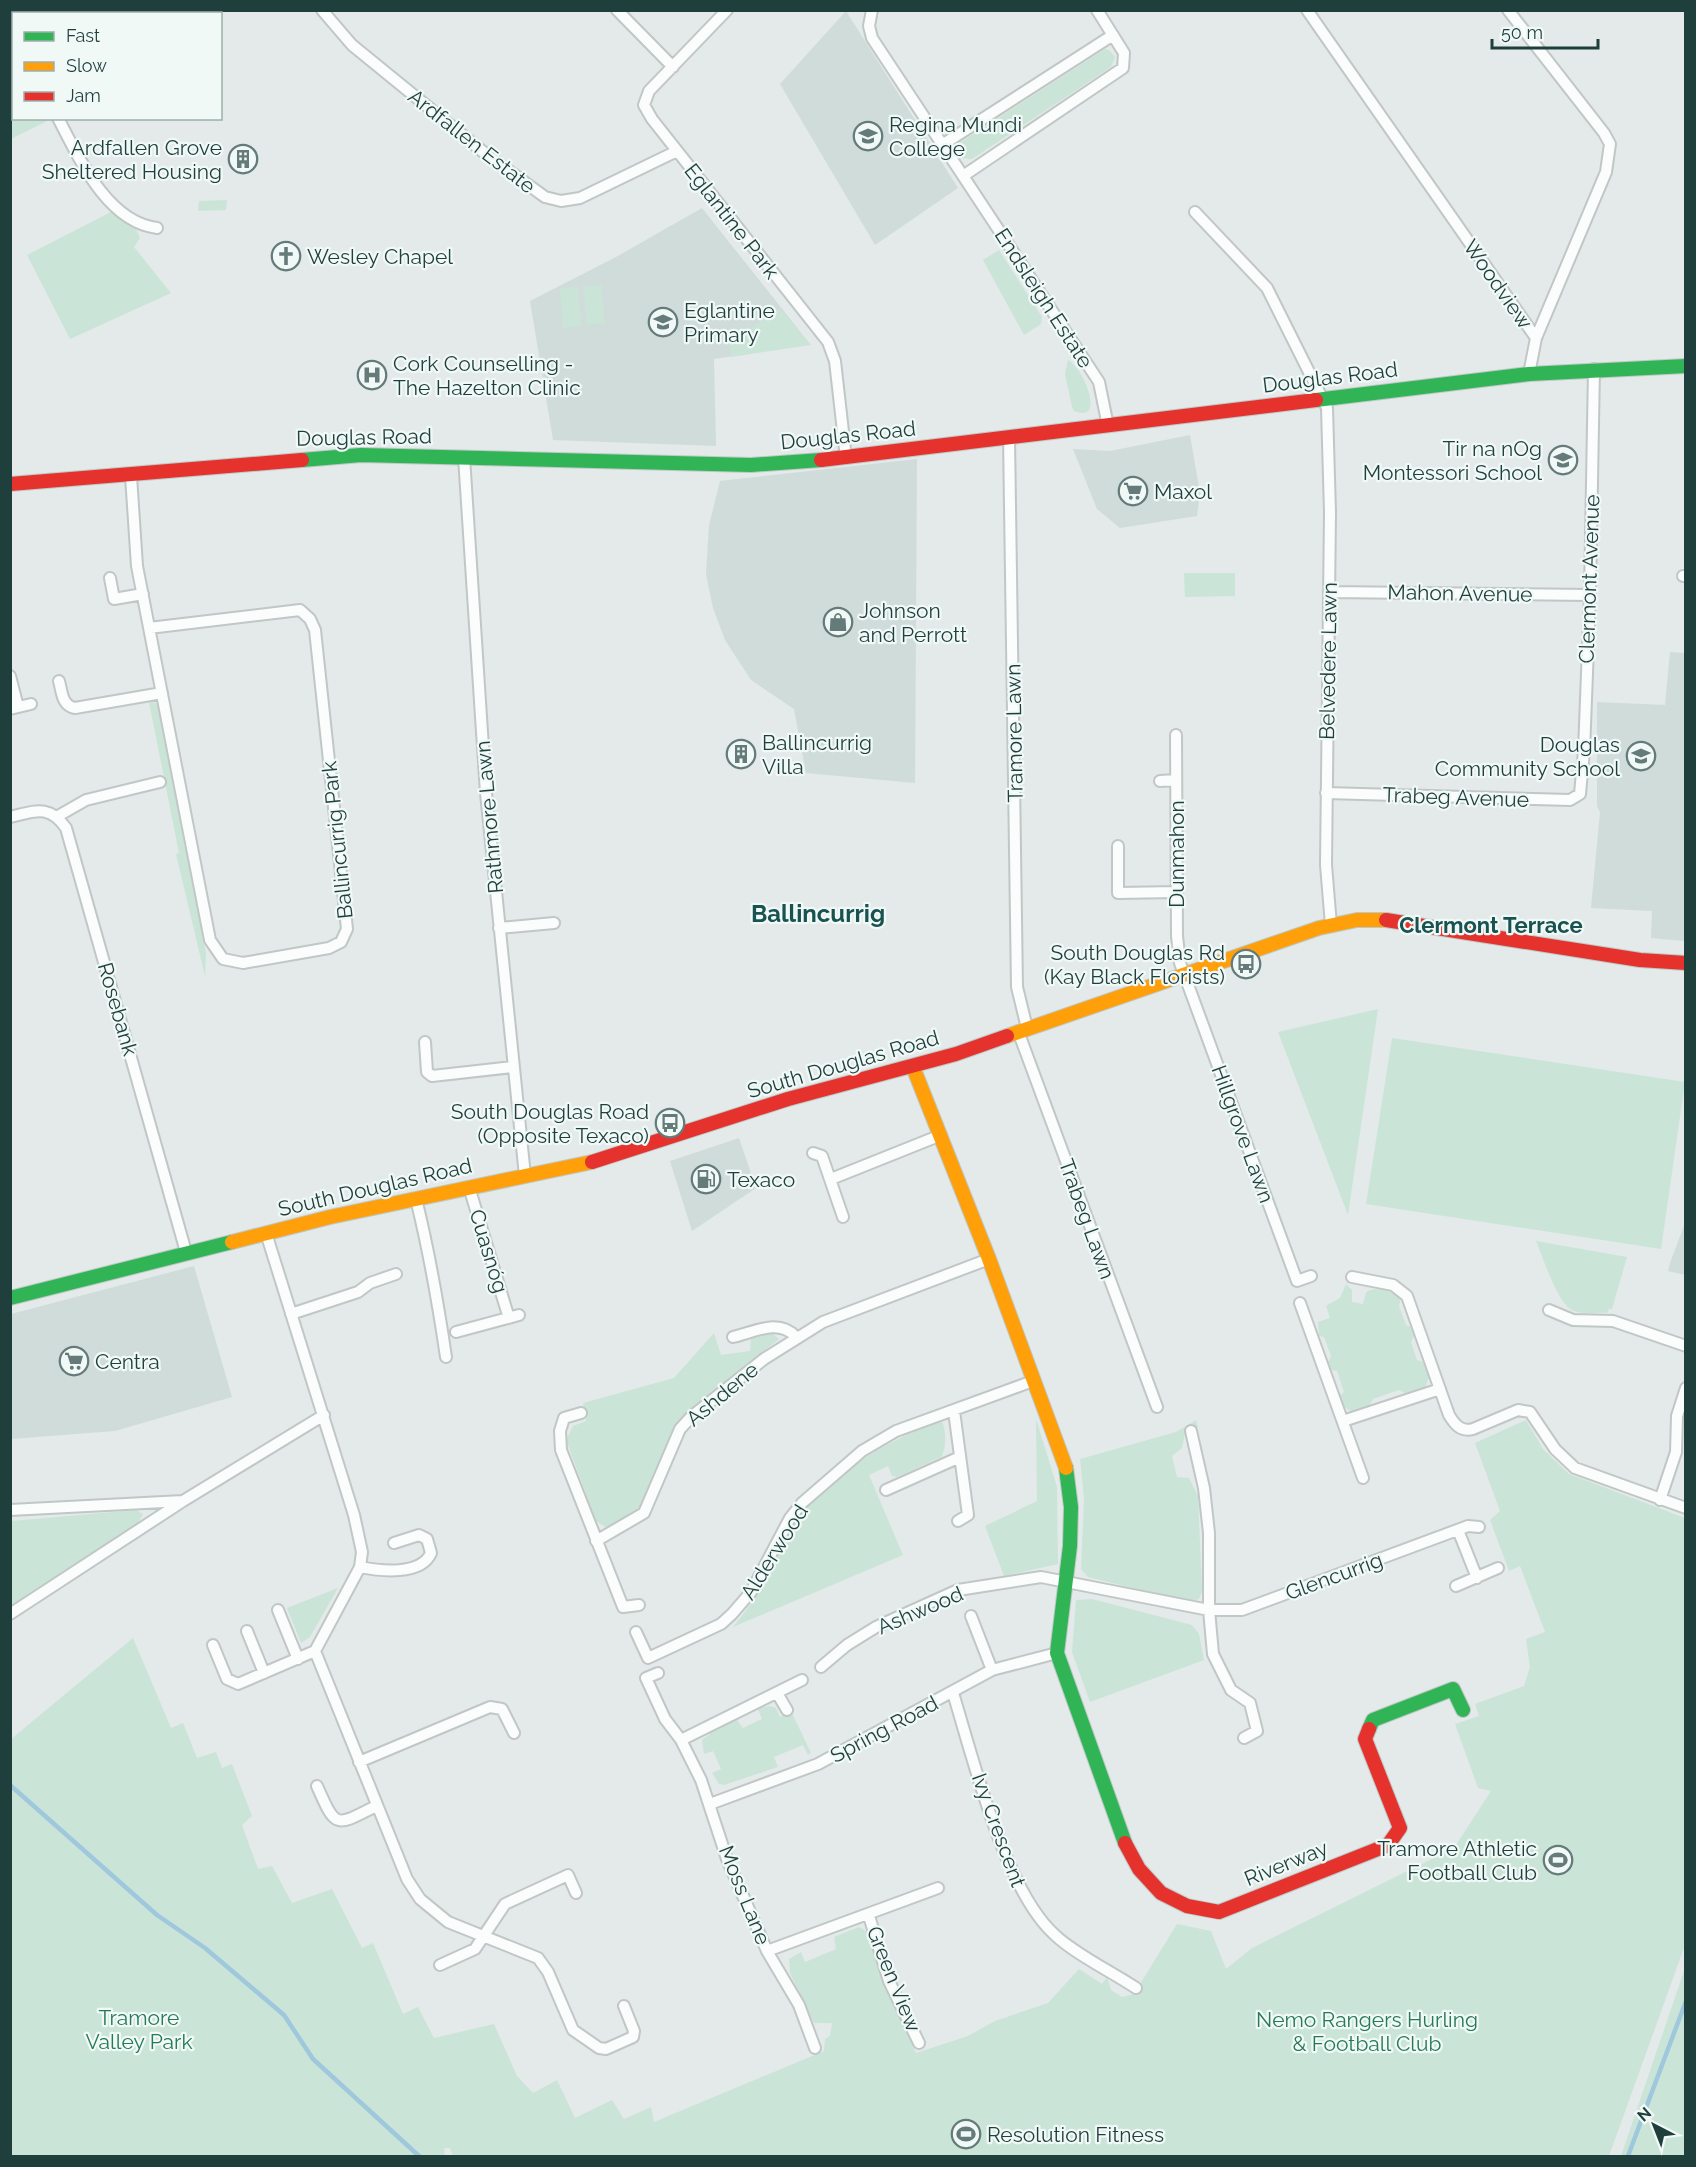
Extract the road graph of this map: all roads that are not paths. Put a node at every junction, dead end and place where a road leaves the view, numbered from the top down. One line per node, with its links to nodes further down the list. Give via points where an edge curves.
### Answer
1 (322, 10): 12 (street, Ardfallen Estate, via 352,45 545,197 561,201 580,198)
2 (617, 10): 9 (street)
3 (727, 10): 9 (street, Eglantine Park)
4 (872, 10): 11 (street, Endsleigh Estate, via 872,38)
5 (1097, 10): 8 (street)
6 (1307, 10): 16 (street, Woodview)
7 (1508, 10): 16 (street, Woodview, via 1610,144 1603,180)
8 (1113, 35): 11 (street); 13 (street, via 1126,59 1118,72)
9 (673, 67): 12 (street, Eglantine Park, via 649,91 644,105)
10 (59, 120): 15 (street, via 80,160 117,207 132,220)
11 (942, 145): 13 (street, Endsleigh Estate)
12 (677, 151): 24 (street, Eglantine Park, via 828,342 835,361)
13 (963, 176): 21 (street, Endsleigh Estate, via 1098,380)
14 (1196, 212): 20 (street, Belvedere Lawn, via 1267,288)
15 (157, 228)
16 (1536, 338): 19 (street)
17 (1686, 366): 18 (main road, Douglas Road)
18 (1594, 369): 19 (main road, Douglas Road); 30 (street, Clermont Avenue)
19 (1529, 374): 20 (main road, Douglas Road)
20 (1323, 398): 21 (main road, Douglas Road); 28 (street, Belvedere Lawn, via 1327,408)
21 (1108, 426): 22 (main road, Douglas Road)
22 (1009, 437): 24 (main road, Douglas Road); 52 (street, Tramore Lawn, via 1017,987)
23 (464, 457): 24 (main road, Douglas Road, via 751,465); 25 (main road, Douglas Road, via 323,457); 49 (street, Rathmore Lawn)
24 (846, 459)
25 (131, 476): 26 (main road, Douglas Road); 29 (street, Ballincurrig Park, via 132,520)
26 (10, 484)
27 (110, 578): 29 (street, via 114,599)
28 (1330, 591): 30 (street, Mahon Avenue); 42 (street, Belvedere Lawn)
29 (143, 594): 31 (street, Ballincurrig Park)
30 (1590, 595): 41 (street, Clermont Avenue)
31 (149, 628): 34 (street, Ballincurrig Park); 34 (street, Ballincurrig Park, via 300,610 310,620 315,630 347,929 341,942 329,948 243,963 228,962 218,955 210,940)
32 (10, 676): 36 (street)
33 (59, 681): 34 (street, via 70,708)
34 (162, 693)
35 (31, 704): 36 (street)
36 (14, 708)
37 (1176, 735): 38 (street, Dunmahon)
38 (1176, 780): 39 (street); 46 (street, Dunmahon)
39 (1160, 781)
40 (160, 782): 43 (street, via 86,800)
41 (1582, 789): 42 (street, Trabeg Avenue, via 1570,800)
42 (1326, 793): 48 (street, Belvedere Lawn)
43 (58, 816): 44 (street, via 38,811); 64 (street, Rosebank, via 70,837)
44 (10, 817)
45 (1118, 846): 46 (street, via 1118,893)
46 (1177, 892): 51 (street, Dunmahon, via 1177,936)
47 (554, 923): 49 (street)
48 (1331, 925): 50 (main road, South Douglas Road, via 1386,920 1640,960); 51 (main road, South Douglas Road)
49 (499, 928): 54 (street, Rathmore Lawn)
50 (1686, 963)
51 (1183, 973): 52 (main road, South Douglas Road); 67 (street, Hillgrove Lawn, via 1297,1281)
52 (1022, 1030): 55 (main road, South Douglas Road); 81 (street, Trabeg Lawn)
53 (425, 1042): 54 (street, via 427,1072 432,1076)
54 (513, 1067): 58 (street, Rathmore Lawn)
55 (913, 1067): 56 (main road); 58 (main road, South Douglas Road, via 788,1099 608,1157)
56 (941, 1136): 59 (street); 65 (main road)
57 (813, 1153): 59 (street, via 822,1156)
58 (525, 1176): 60 (main road, South Douglas Road)
59 (831, 1179): 62 (street)
60 (469, 1187): 61 (main road, South Douglas Road); 73 (street, Cuasnóg, via 514,1315)
61 (416, 1199): 63 (main road, South Douglas Road); 77 (street, via 433,1266)
62 (843, 1216)
63 (266, 1233): 64 (main road, South Douglas Road); 72 (street)
64 (186, 1252): 69 (main road, South Douglas Road)
65 (989, 1259): 75 (street, Ashdene, via 826,1321); 78 (main road)
66 (396, 1274): 72 (street, via 358,1292)
67 (1311, 1276)
68 (1352, 1278): 80 (street, via 1392,1285 1407,1296)
69 (10, 1298)
70 (1299, 1303): 85 (street)
71 (1549, 1310): 76 (street, via 1573,1320 1614,1321)
72 (291, 1314): 84 (street)
73 (456, 1332)
74 (733, 1337): 75 (street, Ashdene, via 776,1326)
75 (796, 1337): 97 (street, Ashdene, via 686,1421 644,1513)
76 (1686, 1346)
77 (446, 1356)
78 (1033, 1381): 82 (street, Alderwood); 102 (main road, via 1070,1485)
79 (1686, 1388): 90 (street, via 1677,1416 1676,1452)
80 (1440, 1389): 85 (street); 90 (street, via 1453,1421 1466,1430 1518,1410 1530,1412 1555,1449 1575,1468)
81 (1157, 1407)
82 (954, 1411): 87 (street); 110 (street, Alderwood, via 888,1436 862,1451 825,1482 790,1518 751,1592 721,1624 648,1658)
83 (581, 1413): 97 (street, via 564,1418 560,1440)
84 (324, 1415): 91 (street); 99 (street, via 362,1552)
85 (1343, 1421): 88 (street)
86 (1191, 1431): 106 (street, via 1209,1533)
87 (960, 1457): 89 (street); 94 (street, via 968,1515)
88 (1363, 1478)
89 (885, 1490)
90 (1660, 1500): 92 (street)
91 (183, 1502): 93 (street); 107 (street)
92 (1686, 1508)
93 (10, 1510)
94 (958, 1521)
95 (1479, 1527): 96 (street, Glencurrig)
96 (1458, 1530): 101 (street); 106 (street, Glencurrig, via 1242,1610)
97 (596, 1541): 104 (street, via 623,1607)
98 (394, 1543): 99 (street, via 419,1535 427,1539 431,1553 427,1560 397,1572)
99 (360, 1567): 112 (street)
100 (1498, 1568): 101 (street)
101 (1477, 1578): 103 (street)
102 (1066, 1580): 106 (street, Glencurrig); 113 (main road); 115 (street, Ashwood, via 1041,1577 958,1590 876,1627)
103 (1456, 1586)
104 (639, 1605)
105 (278, 1610): 114 (street)
106 (1209, 1610): 125 (street, via 1213,1654 1231,1690 1250,1703 1257,1731)
107 (10, 1614)
108 (971, 1616): 116 (street)
109 (247, 1631): 117 (street)
110 (636, 1632)
111 (213, 1645): 117 (street, via 230,1682 238,1684)
112 (315, 1651): 114 (street); 127 (street)
113 (1057, 1653): 116 (street, Spring Road); 123 (main road, Riverway, via 1126,1846 1139,1869 1161,1893 1187,1906 1219,1912 1388,1845 1400,1828 1365,1739 1373,1720 1453,1689)
114 (298, 1659): 117 (street)
115 (821, 1667)
116 (992, 1670): 121 (street, Spring Road)
117 (264, 1673)
118 (658, 1673): 126 (street, Moss Lane, via 646,1678 665,1719)
119 (802, 1680): 120 (street)
120 (777, 1693): 122 (street); 126 (street)
121 (953, 1693): 129 (street, Spring Road, via 818,1764); 137 (street, Ivy Crescent, via 1023,1896 1055,1935)
122 (787, 1710)
123 (1463, 1710)
124 (514, 1733): 127 (street, via 502,1710 490,1707)
125 (1244, 1738)
126 (681, 1740): 129 (street, Moss Lane)
127 (359, 1762): 130 (street)
128 (317, 1786): 130 (street, via 330,1816 339,1822)
129 (710, 1804): 135 (street, Moss Lane, via 727,1859)
130 (376, 1806): 134 (street, via 407,1879 420,1899 448,1922)
131 (938, 1888): 133 (street, Green View)
132 (576, 1893): 134 (street, via 568,1875 522,1894 501,1909)
133 (868, 1916): 135 (street, Green View); 139 (street, Green View, via 889,1981)
134 (484, 1936): 136 (street, via 475,1949); 138 (street, via 538,1958 573,2030 599,2048 612,2048 633,2037)
135 (767, 1951): 140 (street, Moss Lane, via 799,2005)
136 (440, 1965)
137 (1136, 1988)
138 (624, 2006)
139 (919, 2043)
140 (815, 2048)

